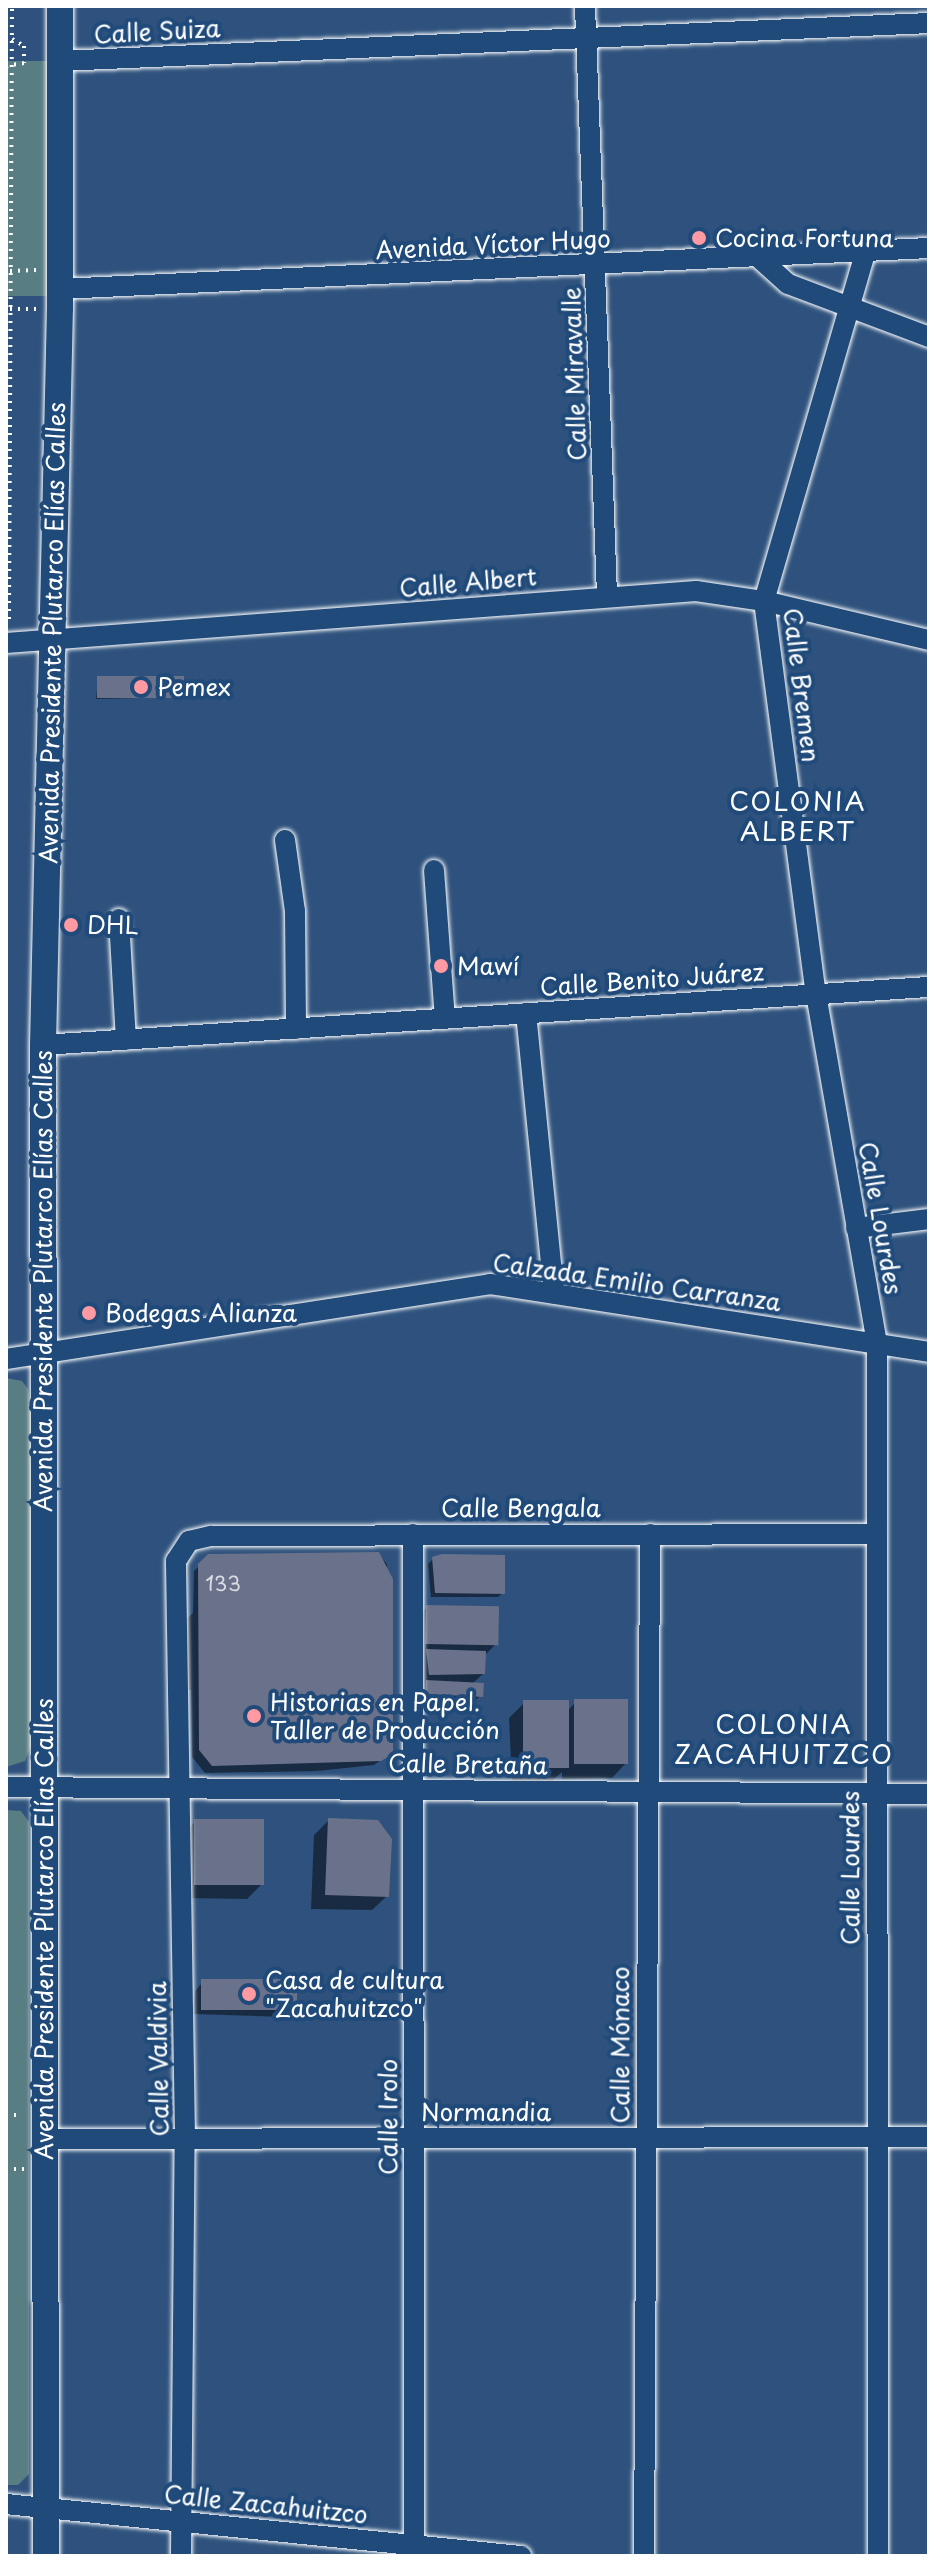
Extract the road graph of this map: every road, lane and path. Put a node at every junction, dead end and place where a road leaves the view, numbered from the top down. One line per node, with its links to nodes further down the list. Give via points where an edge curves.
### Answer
1 (12, 6): 6 (path)
2 (60, 6): 7 (main road, Avenida Presidente Plutarco Elías Calles)
3 (585, 6): 5 (street, Calle Miravalle)
4 (929, 23): 5 (street, Calle Suiza)
5 (587, 38): 7 (street, Calle Suiza); 12 (street, Calle Miravalle)
6 (9, 41): 8 (path); 8 (path, via 24,46 24,63)
7 (60, 61): 13 (main road, Avenida Presidente Plutarco Elías Calles)
8 (9, 68): 14 (path)
9 (929, 248): 10 (street, Avenida Víctor Hugo)
10 (866, 250): 11 (street, Avenida Víctor Hugo); 15 (street, Calle Bremen)
11 (758, 257): 12 (street, Avenida Víctor Hugo); 15 (street, via 788,284)
12 (596, 266): 13 (street, Avenida Víctor Hugo); 17 (street, Calle Miravalle)
13 (60, 289): 21 (main road, Avenida Presidente Plutarco Elías Calles)
14 (8, 295): 19 (path)
15 (850, 307): 16 (street); 18 (street, Calle Bremen)
16 (929, 337)
17 (607, 596): 18 (street, Calle Albert, via 696,591); 21 (street, Calle Albert)
18 (764, 601): 20 (street, Calle Albert); 27 (street, Calle Bremen)
19 (9, 619)
20 (929, 640)
21 (51, 642): 22 (street, Calle Albert); 32 (main road, Avenida Presidente Plutarco Elías Calles)
22 (6, 643)
23 (285, 840): 30 (street, via 295,911)
24 (434, 870): 29 (street)
25 (119, 919): 31 (street)
26 (929, 987): 27 (street, Calle Benito Juárez)
27 (816, 994): 28 (street, Calle Benito Juárez); 34 (street, Calle Lourdes)
28 (526, 1013): 29 (street, Calle Benito Juárez); 35 (street)
29 (445, 1019): 30 (street, Calle Benito Juárez)
30 (296, 1029): 31 (street, Calle Benito Juárez)
31 (126, 1040): 32 (street, Calle Benito Juárez)
32 (43, 1045): 38 (main road, Avenida Presidente Plutarco Elías Calles)
33 (929, 1219): 34 (street)
34 (856, 1228): 36 (street, Calle Lourdes)
35 (554, 1294): 36 (street, Calzada Emilio Carranza); 38 (street, Calzada Emilio Carranza, via 490,1284)
36 (877, 1344): 37 (street, Calzada Emilio Carranza); 42 (street, Calle Lourdes)
37 (929, 1352)
38 (43, 1353): 39 (street, Calzada Emilio Carranza); 45 (main road, Avenida Presidente Plutarco Elías Calles)
39 (6, 1359)
40 (413, 1534): 41 (street, Calle Bengala); 43 (street, Calle Bengala, via 211,1536 189,1541); 47 (street, Calle Irolo)
41 (650, 1534): 42 (street, Calle Bengala); 48 (street, Calle Mónaco)
42 (877, 1534): 49 (street, Calle Lourdes)
43 (176, 1561): 46 (street, Calle Valdivia)
44 (6, 1787): 45 (street, Calle Bretaña)
45 (43, 1788): 46 (street, Calle Bretaña); 56 (main road, Avenida Presidente Plutarco Elías Calles)
46 (180, 1788): 47 (street, Calle Bretaña); 51 (street, Calle Valdivia)
47 (414, 1789): 48 (street, Calle Bretaña); 54 (street, Calle Irolo)
48 (646, 1793): 49 (street, Calle Bretaña); 55 (street, Calle Mónaco)
49 (876, 1794): 50 (street, Calle Bretaña); 52 (street, Calle Lourdes)
50 (929, 1794)
51 (185, 2137): 54 (street, Normandia); 56 (street, Normandia); 59 (street, Calle Valdivia)
52 (875, 2137): 53 (street, Normandia); 55 (street, Normandia); 65 (street, Calle Lourdes)
53 (929, 2137)
54 (414, 2138): 55 (street, Normandia); 60 (street, Calle Irolo)
55 (646, 2138): 64 (street, Calle Mónaco)
56 (44, 2139): 58 (main road, Avenida Presidente Plutarco Elías Calles)
57 (6, 2504): 58 (street, Calle Zacahuitzco)
58 (46, 2508): 59 (street, Calle Zacahuitzco); 61 (main road, Avenida Presidente Plutarco Elías Calles)
59 (181, 2522): 60 (street, Calle Zacahuitzco); 62 (street, Calle Valdivia)
60 (414, 2551): 63 (street, Calle Zacahuitzco)
61 (46, 2556)
62 (181, 2556)
63 (521, 2556)
64 (644, 2556)
65 (878, 2556)

